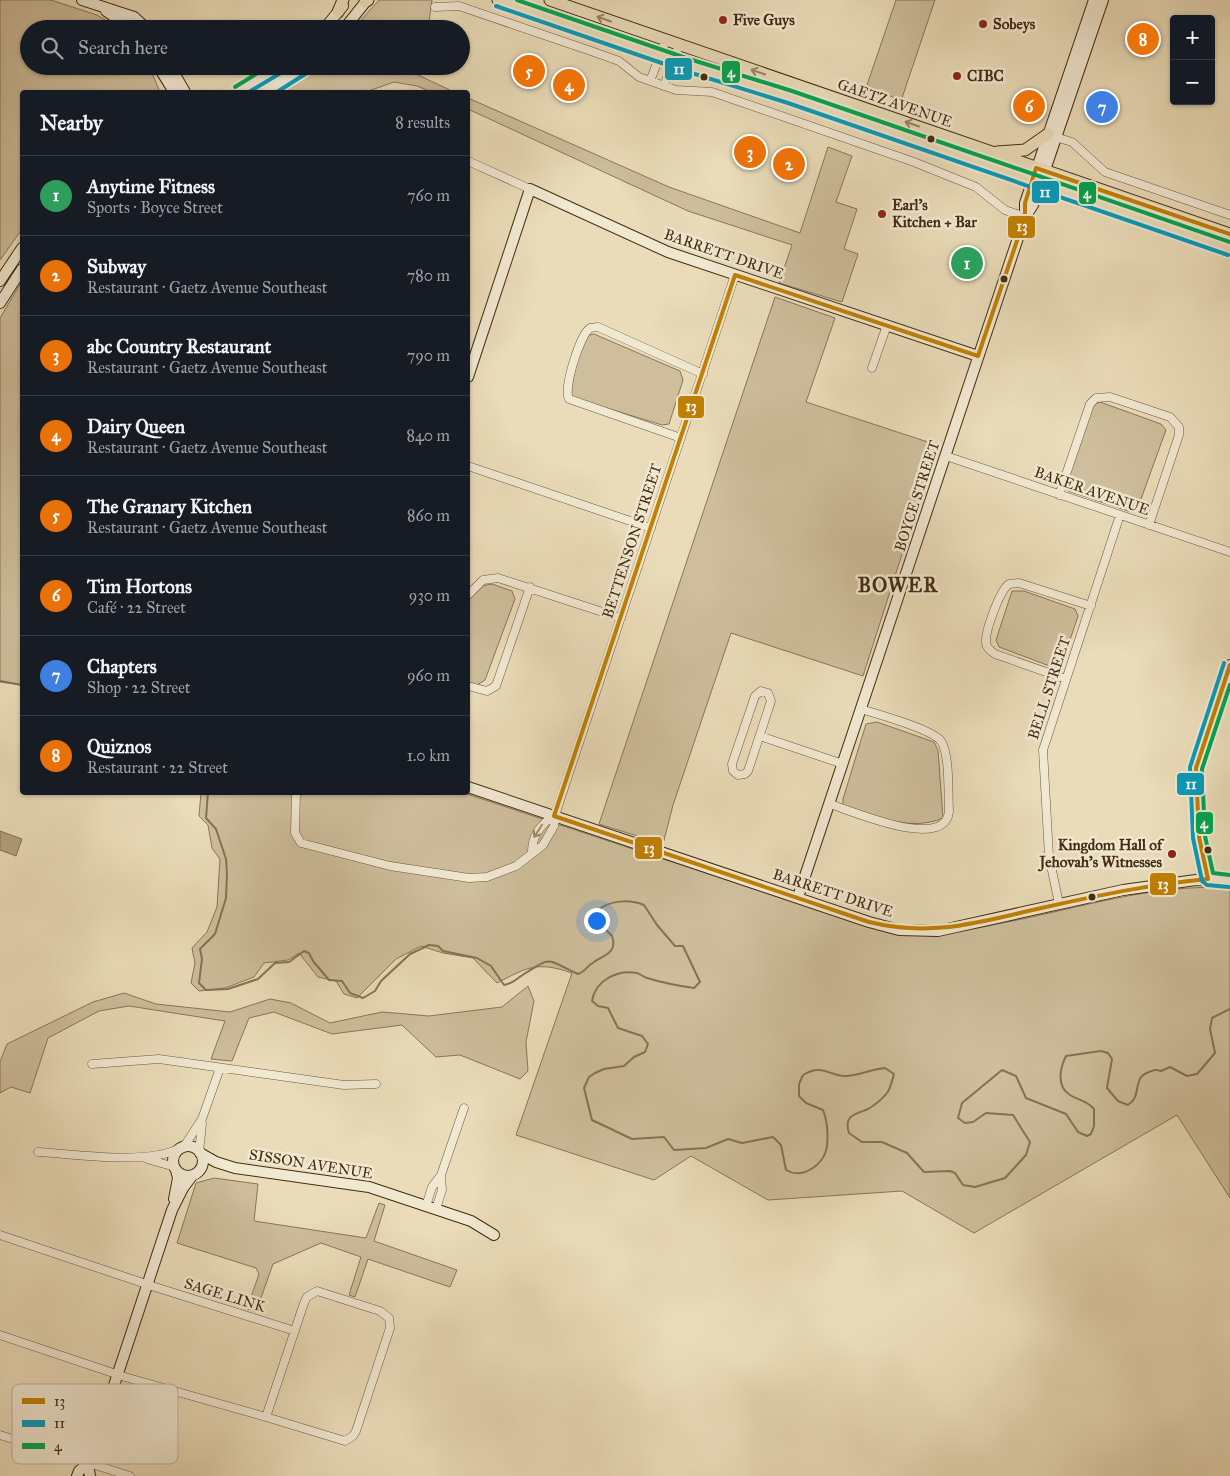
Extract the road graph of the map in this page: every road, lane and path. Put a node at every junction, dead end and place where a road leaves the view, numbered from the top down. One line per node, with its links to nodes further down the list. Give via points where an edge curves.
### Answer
1 (82, 0): 9 (street)
2 (343, 0): 11 (main road)
3 (348, 0): 11 (street)
4 (498, 0): 18 (main road, GAETZ AVENUE)
5 (550, 0): 16 (main road, GAETZ AVENUE, one-way to 5)
6 (1094, 0): 31 (street)
7 (1103, 0): 31 (street)
8 (367, 1): 15 (street)
9 (93, 2): 12 (street); 13 (street)
10 (434, 7): 24 (street, via 459,6 583,48 613,59 635,75)
11 (338, 12): 14 (street)
12 (119, 20)
13 (137, 20)
14 (331, 20)
15 (351, 20)
16 (666, 40): 17 (main road, GAETZ AVENUE); 18 (street)
17 (679, 45): 19 (street); 32 (main road, GAETZ AVENUE, one-way to 17)
18 (659, 55): 19 (main road, GAETZ AVENUE); 24 (street)
19 (674, 60): 25 (street); 35 (main road, GAETZ AVENUE)
20 (163, 75): 26 (street)
21 (266, 75): 29 (street)
22 (292, 75): 30 (street)
23 (176, 76): 27 (street); 28 (street)
24 (650, 81): 25 (street)
25 (664, 86): 38 (street, via 680,91 712,92 914,162 976,187 1005,210)
26 (171, 90)
27 (184, 90)
28 (191, 90)
29 (242, 90)
30 (268, 90)
31 (1052, 136): 32 (main road, via 1024,150); 34 (street, BOYCE STREET); 37 (street, via 1072,142 1105,172)
32 (991, 152): 34 (main road, GAETZ AVENUE)
33 (470, 162): 36 (street, BARRETT DRIVE)
34 (1041, 169): 35 (street, BOYCE STREET); 39 (main road, GAETZ AVENUE)
35 (1037, 181): 38 (street, BOYCE STREET, via 1025,203); 40 (main road, GAETZ AVENUE)
36 (530, 190): 43 (street, BARRETT DRIVE, via 654,246); 49 (street)
37 (1230, 215)
38 (1025, 217): 47 (street, BOYCE STREET)
39 (1230, 234)
40 (1230, 248)
41 (20, 251): 44 (street)
42 (20, 272): 45 (street)
43 (735, 275): 46 (street, BARRETT DRIVE); 50 (street, BETTENSON STREET)
44 (0, 280)
45 (0, 303)
46 (887, 325): 47 (street, BARRETT DRIVE); 48 (street)
47 (978, 356): 52 (street, BOYCE STREET)
48 (872, 368)
49 (470, 371)
50 (703, 374): 51 (street, BETTENSON STREET); 51 (street, via 598,327 590,328 582,336 566,387 569,399)
51 (681, 438): 57 (street, BETTENSON STREET)
52 (946, 456): 54 (street, BAKER AVENUE); 66 (street, BOYCE STREET)
53 (470, 467): 57 (street)
54 (1059, 495): 55 (street, BAKER AVENUE); 56 (street, via 1090,404 1096,398 1110,396 1170,417 1179,428)
55 (1120, 515): 56 (street, BAKER AVENUE); 61 (street, BELL STREET)
56 (1149, 525): 58 (street, BAKER AVENUE)
57 (651, 528): 62 (street, BETTENSON STREET)
58 (1230, 552)
59 (530, 587): 60 (street, via 492,578 480,582); 62 (street); 65 (street, via 496,686 487,691)
60 (470, 593)
61 (1091, 606): 64 (street, BELL STREET); 64 (street, via 1019,583 1009,584 1000,595 987,637 988,648 995,654)
62 (621, 618): 72 (street, BETTENSON STREET)
63 (1230, 665): 73 (street, via 1196,768 1199,837)
64 (1066, 679): 76 (street, BELL STREET, via 1042,757 1049,856)
65 (470, 687)
66 (861, 709): 68 (street, BOYCE STREET); 71 (street, via 929,732 941,741 945,756 947,819 941,827 933,829 905,827)
67 (760, 736): 67 (street, via 771,701 768,693 761,691 755,696 732,764 738,775 748,771); 68 (street)
68 (843, 764): 71 (street, BOYCE STREET)
69 (470, 789): 72 (street, BARRETT DRIVE)
70 (296, 795): 72 (street, BETTENSON STREET, via 296,837 301,844 390,866 469,878 487,877 516,866 543,845 554,826)
71 (830, 804): 75 (street, BOYCE STREET)
72 (554, 816): 75 (street, BARRETT DRIVE)
73 (1208, 880): 74 (street, BARRETT DRIVE); 76 (street, BARRETT DRIVE, via 1128,889)
74 (1230, 881)
75 (798, 897): 76 (street, BARRETT DRIVE, via 881,926 922,932)
76 (1059, 904)
77 (92, 1064): 78 (street, via 159,1059)
78 (220, 1068): 79 (street, via 344,1085); 81 (street)
79 (376, 1084)
80 (464, 1108): 89 (street)
81 (202, 1119): 82 (street); 84 (street)
82 (181, 1148): 84 (street, via 194,1147); 85 (street, via 168,1154); 87 (street, via 174,1159)
83 (38, 1152): 85 (street)
84 (200, 1152): 86 (street, SISSON AVENUE); 88 (street, via 203,1160)
85 (142, 1158): 87 (street)
86 (235, 1168): 88 (street, SISSON AVENUE); 90 (street, SISSON AVENUE, via 369,1187)
87 (175, 1169): 88 (street, via 184,1175); 92 (street, via 177,1181)
88 (195, 1174): 92 (street, via 183,1188)
89 (441, 1175): 90 (street, via 432,1187); 91 (street, via 442,1190)
90 (426, 1206): 91 (street, SISSON AVENUE)
91 (436, 1209): 94 (street, SISSON AVENUE, via 471,1221)
92 (172, 1210): 95 (street)
93 (0, 1235): 95 (street, SAGE LINK)
94 (494, 1235)
95 (147, 1284): 96 (street, SAGE LINK); 98 (street)
96 (295, 1330): 102 (street); 102 (street, via 307,1297 316,1291 380,1311 389,1318 390,1328 356,1431 349,1439 340,1440)
97 (0, 1335): 98 (street)
98 (118, 1374): 99 (street); 100 (street)
99 (115, 1384)
100 (152, 1384)
101 (178, 1391): 102 (street)
102 (266, 1417)
103 (0, 1435): 104 (street)
104 (12, 1439)
105 (88, 1464): 106 (street); 107 (street); 108 (street)
106 (77, 1476)
107 (90, 1476)
108 (130, 1476)

